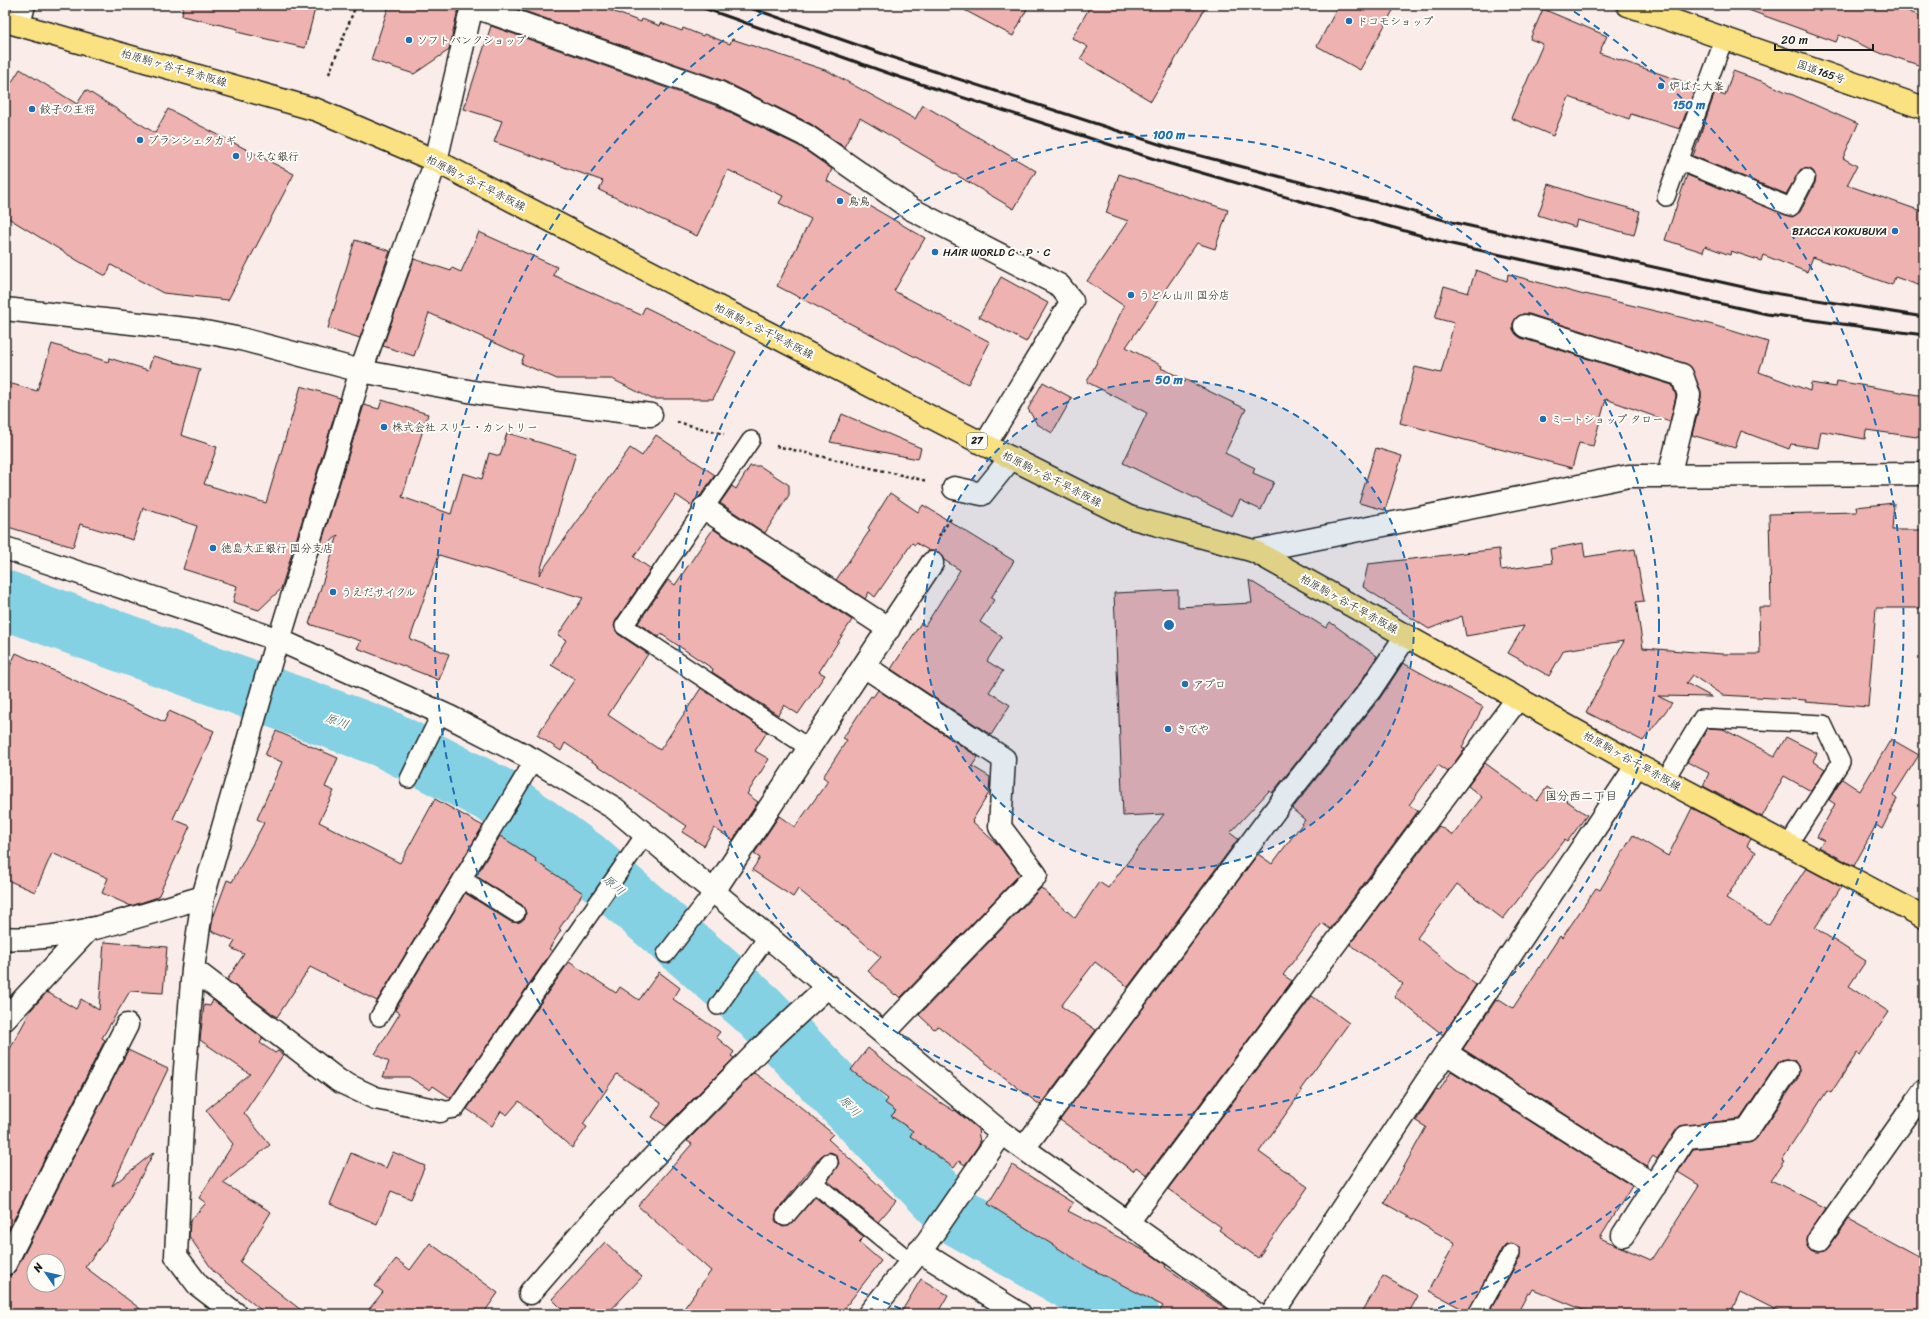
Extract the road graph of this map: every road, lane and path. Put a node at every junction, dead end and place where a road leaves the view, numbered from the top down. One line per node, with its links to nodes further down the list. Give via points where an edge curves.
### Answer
1 (356, 5): 5 (path)
2 (1628, 5): 4 (main road, 国道165号)
3 (16, 17): 8 (main road, 柏原駒ヶ谷千早赤阪線 / 27, via 317,110)
4 (1724, 39): 6 (main road, 国道165号); 7 (lane)
5 (329, 74)
6 (1924, 108)
7 (1679, 161): 9 (lane, via 1791,206); 10 (lane)
8 (436, 162): 13 (street); 16 (main road, 柏原駒ヶ谷千早赤阪線 / 27); 16 (street, via 472,6 720,93 805,135 911,208 1059,285 1072,301)
9 (1806, 178)
10 (1666, 197)
11 (5, 309): 13 (street, via 195,330 241,339)
12 (1525, 326): 19 (street, via 1682,375 1689,395)
13 (362, 371): 14 (street, via 479,392); 27 (street)
14 (651, 415): 15 (path)
15 (751, 440): 20 (path); 21 (lane)
16 (985, 445): 17 (main road, 柏原駒ヶ谷千早赤阪線 / 27)
17 (1011, 458): 20 (street, via 982,494); 23 (main road, 柏原駒ヶ谷千早赤阪線 / 27, via 1130,517)
18 (1924, 474): 19 (street)
19 (1669, 476): 23 (street, via 1629,476)
20 (961, 489): 24 (path, via 930,551)
21 (704, 508): 25 (street); 31 (lane, via 624,626)
22 (5, 548): 27 (street)
23 (1254, 551): 26 (main road, 柏原駒ヶ谷千早赤阪線 / 27)
24 (932, 563): 25 (street)
25 (889, 629): 28 (street)
26 (1406, 636): 29 (main road, 柏原駒ヶ谷千早赤阪線 / 27); 59 (street, via 1370,690 1282,801)
27 (277, 645): 30 (street); 40 (street)
28 (864, 666): 31 (street); 53 (street, via 1004,759 1000,827 1036,875)
29 (1518, 698): 32 (main road, 柏原駒ヶ谷千早赤阪線 / 27); 64 (street)
30 (438, 719): 33 (street); 34 (lane)
31 (809, 748): 39 (street)
32 (1637, 765): 35 (main road, 柏原駒ヶ谷千早赤阪線 / 27); 54 (street)
33 (528, 769): 36 (street, via 614,808); 38 (lane)
34 (409, 779)
35 (1665, 780): 37 (main road, 柏原駒ヶ谷千早赤阪線 / 27); 37 (lane, via 1702,718 1823,724 1841,762)
36 (646, 834): 39 (street); 57 (lane, via 455,1109)
37 (1788, 845): 42 (main road, 柏原駒ヶ谷千早赤阪線 / 27)
38 (462, 879): 41 (lane); 50 (lane)
39 (710, 897): 45 (street); 46 (lane)
40 (203, 898): 43 (street); 47 (street)
41 (516, 913)
42 (1924, 917)
43 (89, 929): 44 (street, via 24,939); 51 (street)
44 (5, 938)
45 (764, 942): 48 (street); 49 (lane)
46 (666, 954)
47 (193, 969): 57 (street, via 339,1081 375,1098); 71 (street, via 184,1081 176,1256 198,1284)
48 (828, 986): 53 (street); 70 (street, via 762,1048 607,1204)
49 (718, 1006)
50 (379, 1017)
51 (5, 1019)
52 (127, 1025): 69 (street)
53 (884, 1032): 58 (street)
54 (1446, 1053): 62 (street); 75 (street)
55 (1787, 1071): 62 (street, via 1747,1131 1686,1137)
56 (1924, 1091): 66 (street)
57 (440, 1110)
58 (1002, 1133): 59 (street); 68 (street)
59 (1024, 1148): 64 (street)
60 (829, 1162): 61 (lane)
61 (814, 1183): 63 (lane); 68 (lane)
62 (1655, 1186): 65 (street)
63 (785, 1217)
64 (1128, 1222): 74 (street)
65 (1623, 1235)
66 (1818, 1241)
67 (1511, 1253): 76 (lane)
68 (915, 1256): 72 (street); 73 (street)
69 (5, 1264)
70 (530, 1293)
71 (236, 1314)
72 (869, 1314)
73 (1020, 1314)
74 (1256, 1314)
75 (1272, 1314)
76 (1477, 1314)

